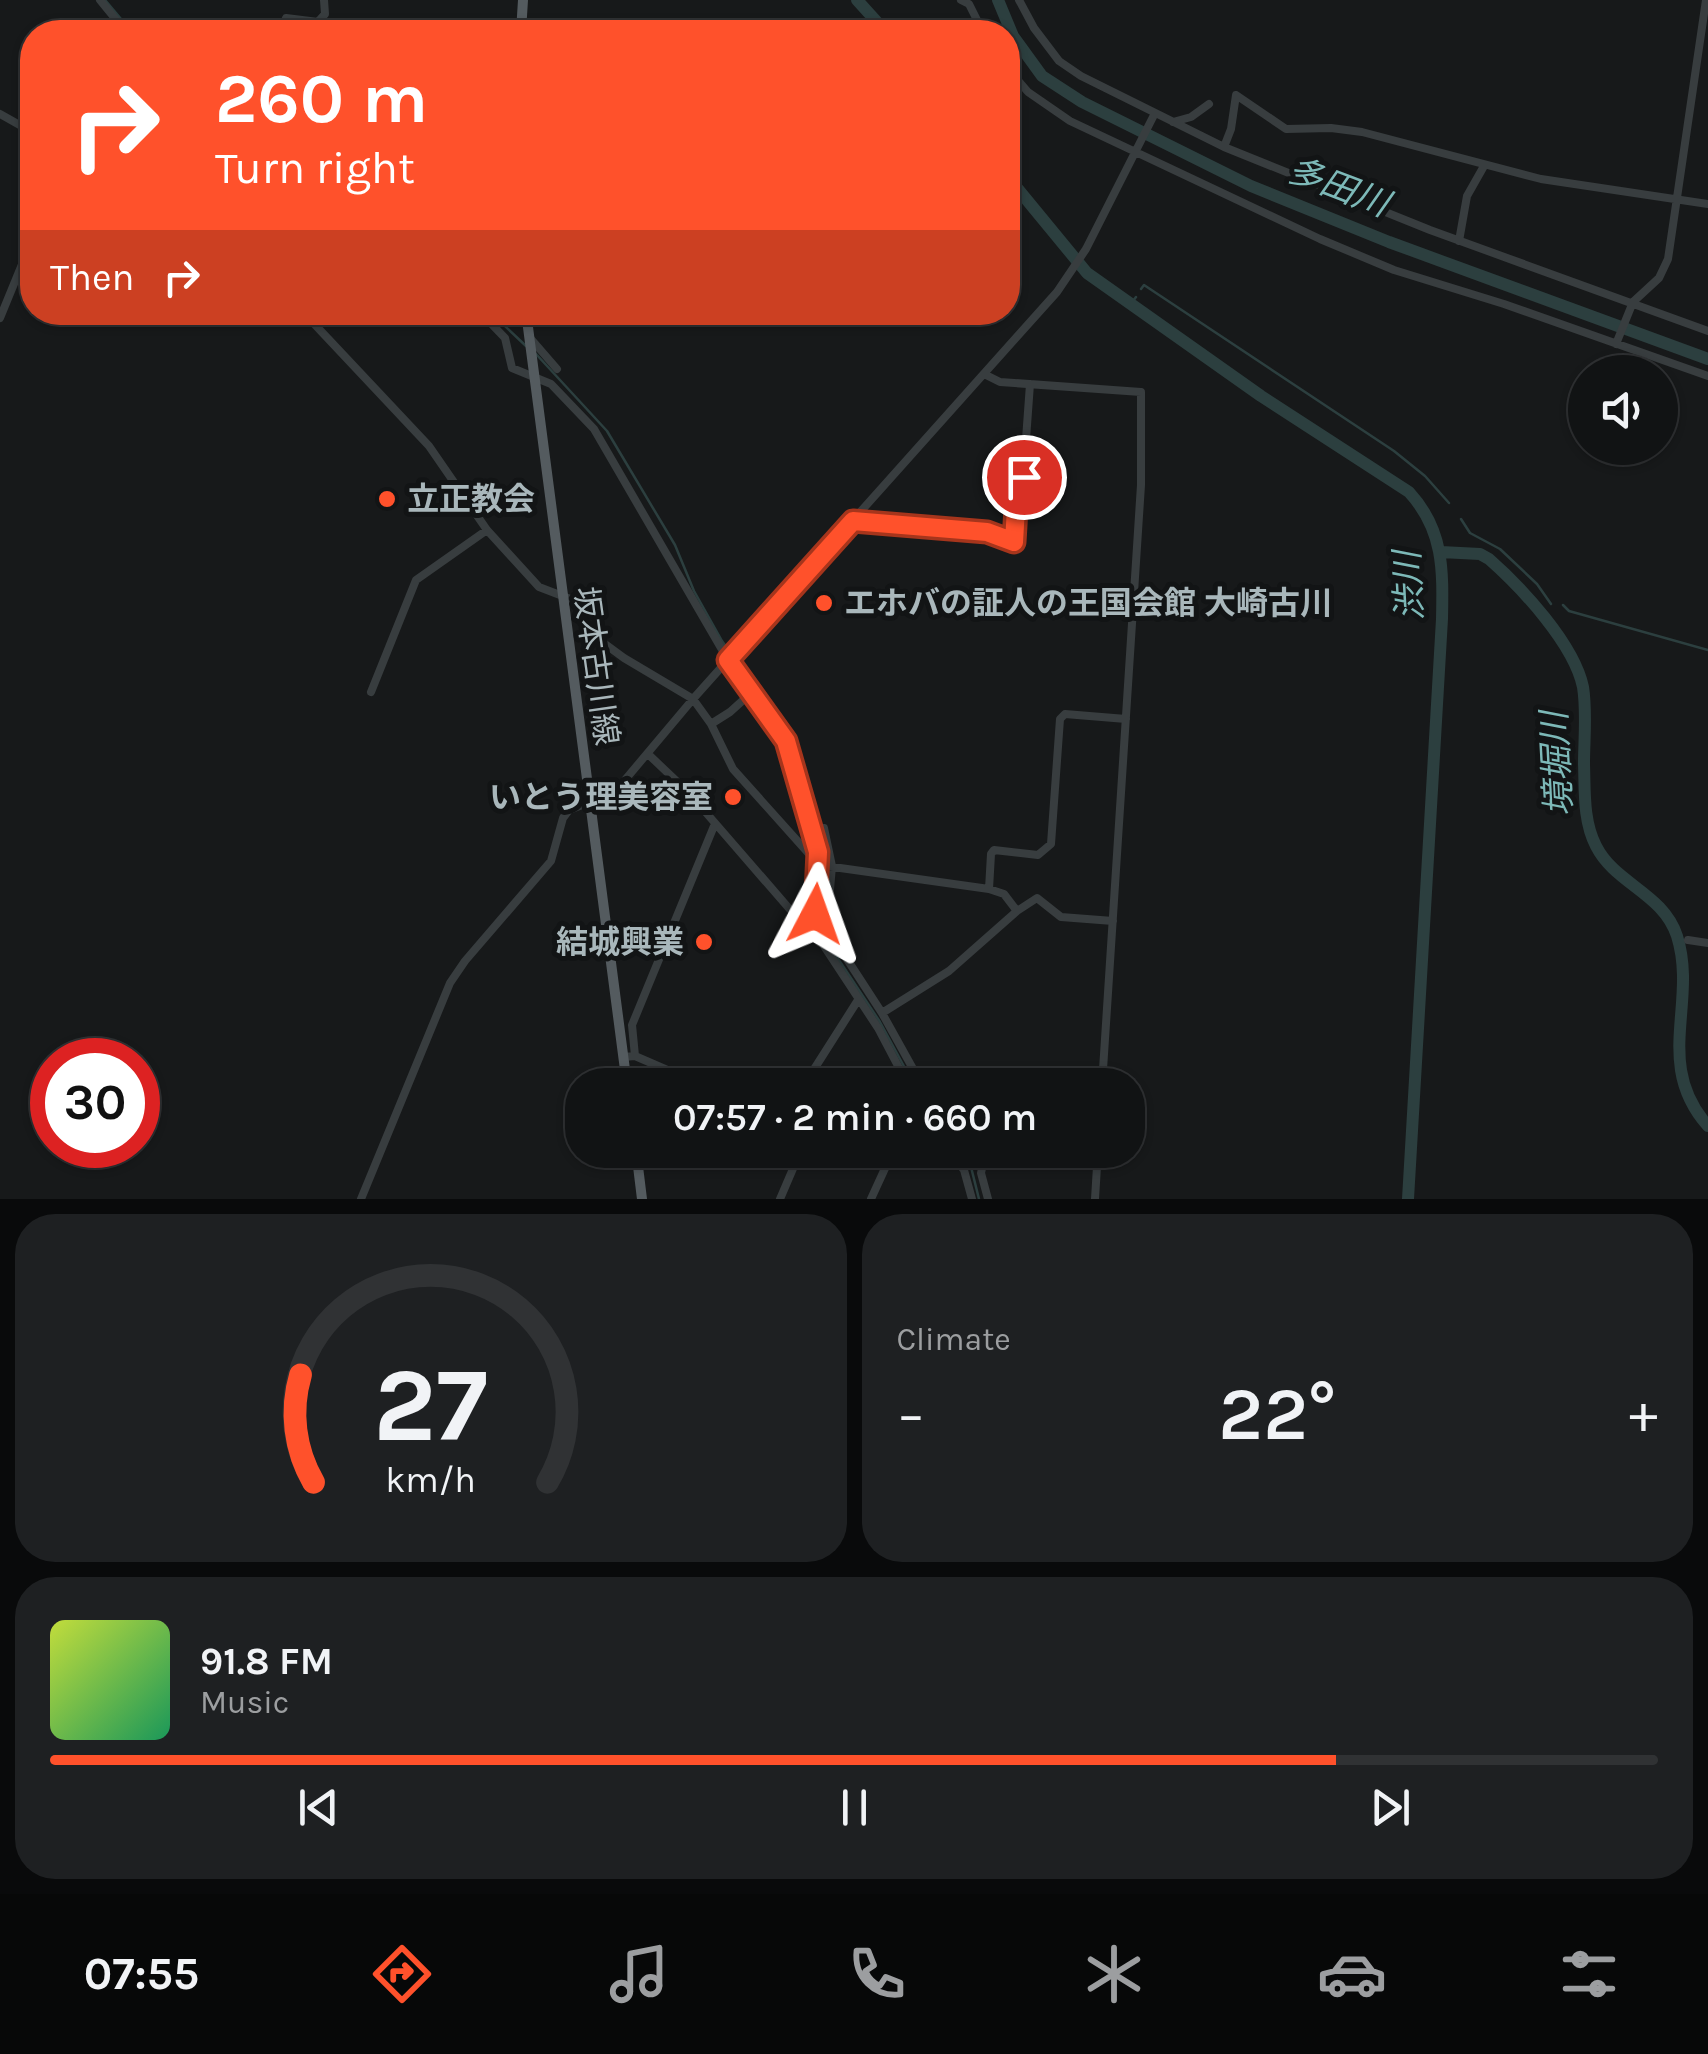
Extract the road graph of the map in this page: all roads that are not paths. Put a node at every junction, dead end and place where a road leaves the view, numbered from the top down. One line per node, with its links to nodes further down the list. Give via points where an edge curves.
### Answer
1 (100, 0): 5 (street)
2 (960, 0): 6 (street)
3 (1019, 0): 9 (street, via 1059,61)
4 (1706, 0): 14 (street)
5 (116, 20)
6 (977, 20)
7 (1020, 81): 12 (street, via 1045,106)
8 (1209, 104): 10 (street)
9 (1153, 116): 10 (street); 12 (street)
10 (1173, 122): 11 (street)
11 (1224, 147): 13 (street, via 1236,95 1286,128 1362,132); 16 (street)
12 (1137, 151): 25 (street, via 1394,270); 27 (street, via 1068,277)
13 (1484, 166): 14 (street); 16 (street, via 1467,196)
14 (1677, 199): 15 (street); 18 (street, via 1666,268)
15 (1708, 204)
16 (1459, 241): 18 (street)
17 (20, 269): 19 (street)
18 (1632, 304): 23 (street); 25 (street)
19 (0, 318)
20 (315, 325): 32 (street, via 429,446)
21 (492, 325): 28 (street, via 505,338 512,368)
22 (527, 325): 24 (main road, 坂本古川線)
23 (1708, 331)
24 (528, 337): 26 (street); 28 (main road, 坂本古川線)
25 (1617, 342): 29 (street)
26 (557, 370)
27 (984, 374): 30 (street); 31 (street)
28 (532, 376): 33 (main road, 坂本古川線); 34 (street, via 551,384 594,430)
29 (1707, 376)
30 (1030, 384): 31 (street, via 1014,542 987,532); 38 (street, via 1141,392 1142,486)
31 (853, 521): 34 (street)
32 (487, 530): 33 (street, via 539,586); 35 (street, via 416,580)
33 (562, 598): 37 (street, via 579,606 590,633); 41 (main road, 坂本古川線)
34 (732, 657): 36 (street); 37 (street)
35 (371, 692)
36 (751, 693): 39 (street); 44 (street, via 782,732)
37 (693, 699): 39 (street); 40 (street)
38 (1126, 719): 45 (street, via 1060,719 1051,844 1038,855 994,850); 47 (street)
39 (711, 724): 44 (street, via 744,783)
40 (649, 755): 41 (street, via 614,794); 42 (street)
41 (590, 803): 53 (main road, 坂本古川線); 66 (street, via 569,810 552,861 450,983)
42 (714, 826): 48 (street, via 794,913); 53 (street, via 632,1025)
43 (824, 828): 44 (street)
44 (826, 866): 45 (street); 48 (street); 51 (street, via 832,936)
45 (989, 889): 46 (street, via 1004,894)
46 (1016, 911): 47 (street, via 1037,898 1061,917); 52 (street, via 959,963)
47 (1113, 922): 59 (street)
48 (816, 927): 51 (street)
49 (1688, 940): 50 (street)
50 (1708, 943)
51 (864, 999): 52 (street); 56 (street); 57 (street)
52 (882, 1013): 58 (street)
53 (629, 1056): 54 (main road, 坂本古川線); 55 (street)
54 (628, 1068)
55 (659, 1068)
56 (816, 1068)
57 (899, 1068)
58 (913, 1068)
59 (1103, 1068)
60 (638, 1168): 67 (main road)
61 (793, 1168): 68 (street)
62 (885, 1168): 69 (street)
63 (962, 1168): 70 (street)
64 (982, 1168): 71 (street)
65 (1097, 1168): 72 (street)
66 (361, 1199)
67 (642, 1199)
68 (780, 1199)
69 (871, 1199)
70 (972, 1199)
71 (988, 1199)
72 (1095, 1199)

